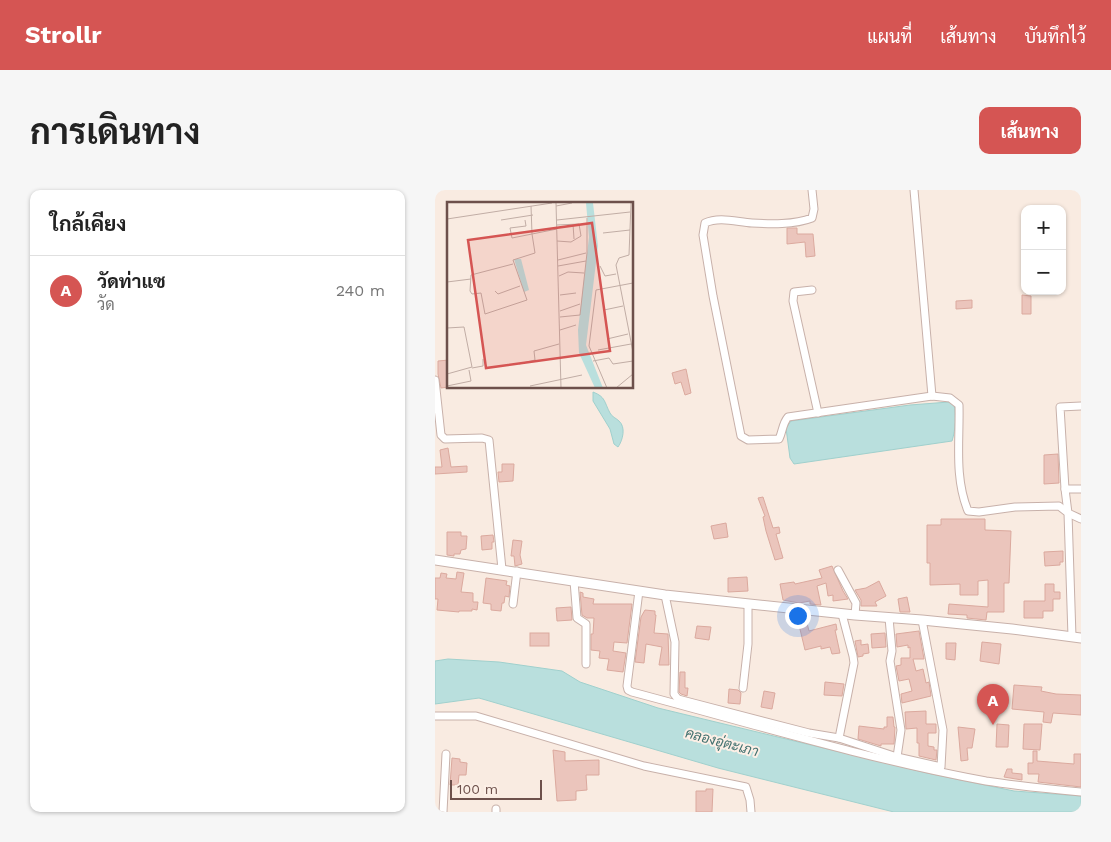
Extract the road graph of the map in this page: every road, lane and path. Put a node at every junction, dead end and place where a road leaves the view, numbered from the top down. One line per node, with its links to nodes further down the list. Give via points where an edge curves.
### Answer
1 (812, 190): 7 (street, via 812,218 803,222 711,220 705,223 703,235 741,436 748,440 779,439 788,417)
2 (914, 190): 5 (street)
3 (813, 290): 7 (street, via 794,292 793,301)
4 (435, 380): 13 (street, via 441,435 445,439 489,440)
5 (932, 396): 7 (street); 10 (street, via 950,398 959,405 962,496 968,511 1059,506)
6 (1081, 406): 8 (street, via 1060,407)
7 (818, 413)
8 (1065, 489): 9 (street); 10 (street)
9 (1081, 489)
10 (1068, 512): 11 (street); 25 (street)
11 (1081, 518)
12 (435, 560): 13 (street)
13 (502, 569): 15 (street)
14 (838, 570): 22 (street, via 855,603)
15 (517, 571): 16 (street); 19 (street)
16 (574, 581): 17 (street); 26 (street, via 577,618 587,624)
17 (639, 591): 18 (street); 32 (street, via 627,686 631,692 935,771)
18 (665, 595): 20 (street); 29 (street, via 675,642 674,694 678,699)
19 (513, 604)
20 (748, 604): 21 (street); 27 (street)
21 (842, 614): 22 (street); 29 (street, via 854,663)
22 (855, 615): 23 (street)
23 (889, 618): 24 (street); 31 (street, via 890,661 901,730)
24 (922, 620): 25 (street); 31 (street, via 943,730 941,767)
25 (1076, 637)
26 (586, 664)
27 (743, 688)
28 (435, 716): 34 (street, via 476,716 644,766 746,787)
29 (839, 738): 31 (street)
30 (447, 754): 33 (street)
31 (897, 757)
32 (1081, 792)
33 (443, 812)
34 (751, 812)

